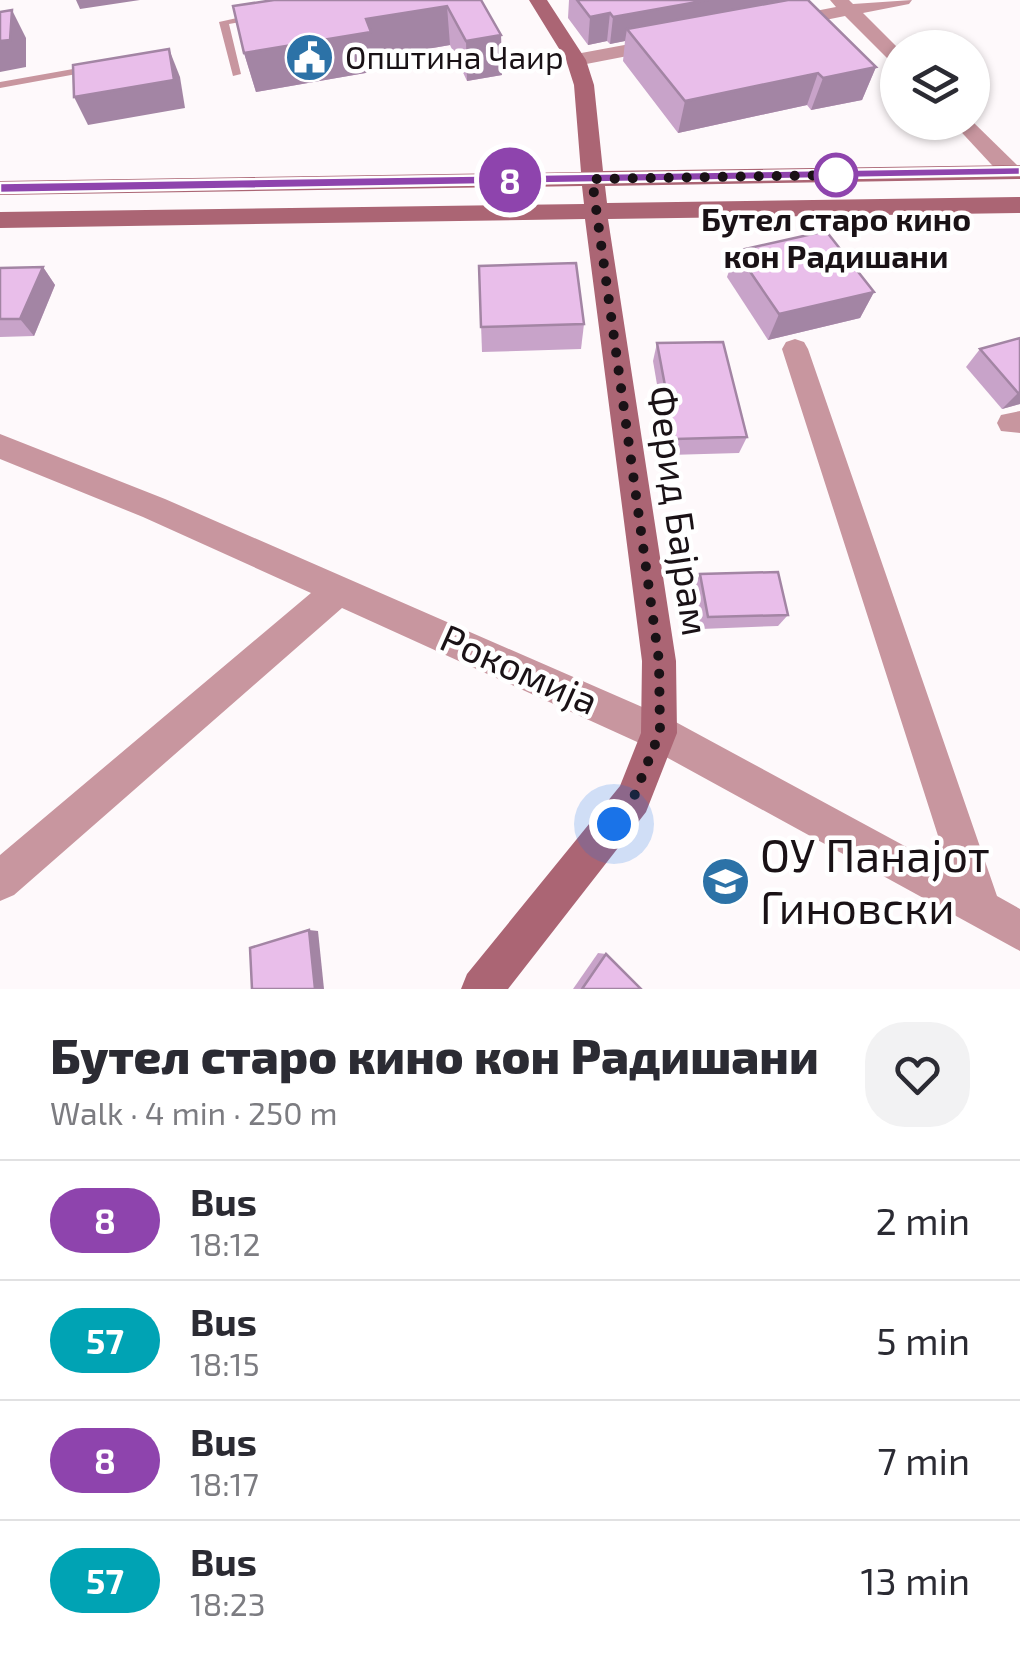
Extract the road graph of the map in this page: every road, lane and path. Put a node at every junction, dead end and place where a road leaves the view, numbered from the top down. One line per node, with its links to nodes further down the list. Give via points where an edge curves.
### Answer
1 (538, 0): 8 (street, Ферид Бајрам)
2 (903, 0): 3 (street)
3 (844, 5): 5 (street); 7 (street)
4 (276, 14): 10 (lane, via 224,22)
5 (758, 27)
6 (684, 40): 8 (street)
7 (880, 40)
8 (576, 60): 14 (street, Ферид Бајрам)
9 (96, 68): 11 (lane)
10 (236, 74)
11 (0, 84)
12 (981, 140): 13 (street)
13 (1016, 172): 14 (street)
14 (592, 179): 15 (street); 17 (street, Ферид Бајрам)
15 (0, 188)
16 (1020, 205): 17 (street)
17 (596, 213): 18 (street); 22 (street, Ферид Бајрам, via 659,661)
18 (0, 220)
19 (795, 349): 24 (street)
20 (0, 446): 21 (street, Рокомија)
21 (338, 591): 22 (street, Рокомија); 23 (street)
22 (660, 732): 24 (street, Рокомија); 26 (street, Ферид Бајрам, via 633,799)
23 (0, 881)
24 (982, 911): 25 (street, Рокомија)
25 (1020, 931)
26 (482, 989)

